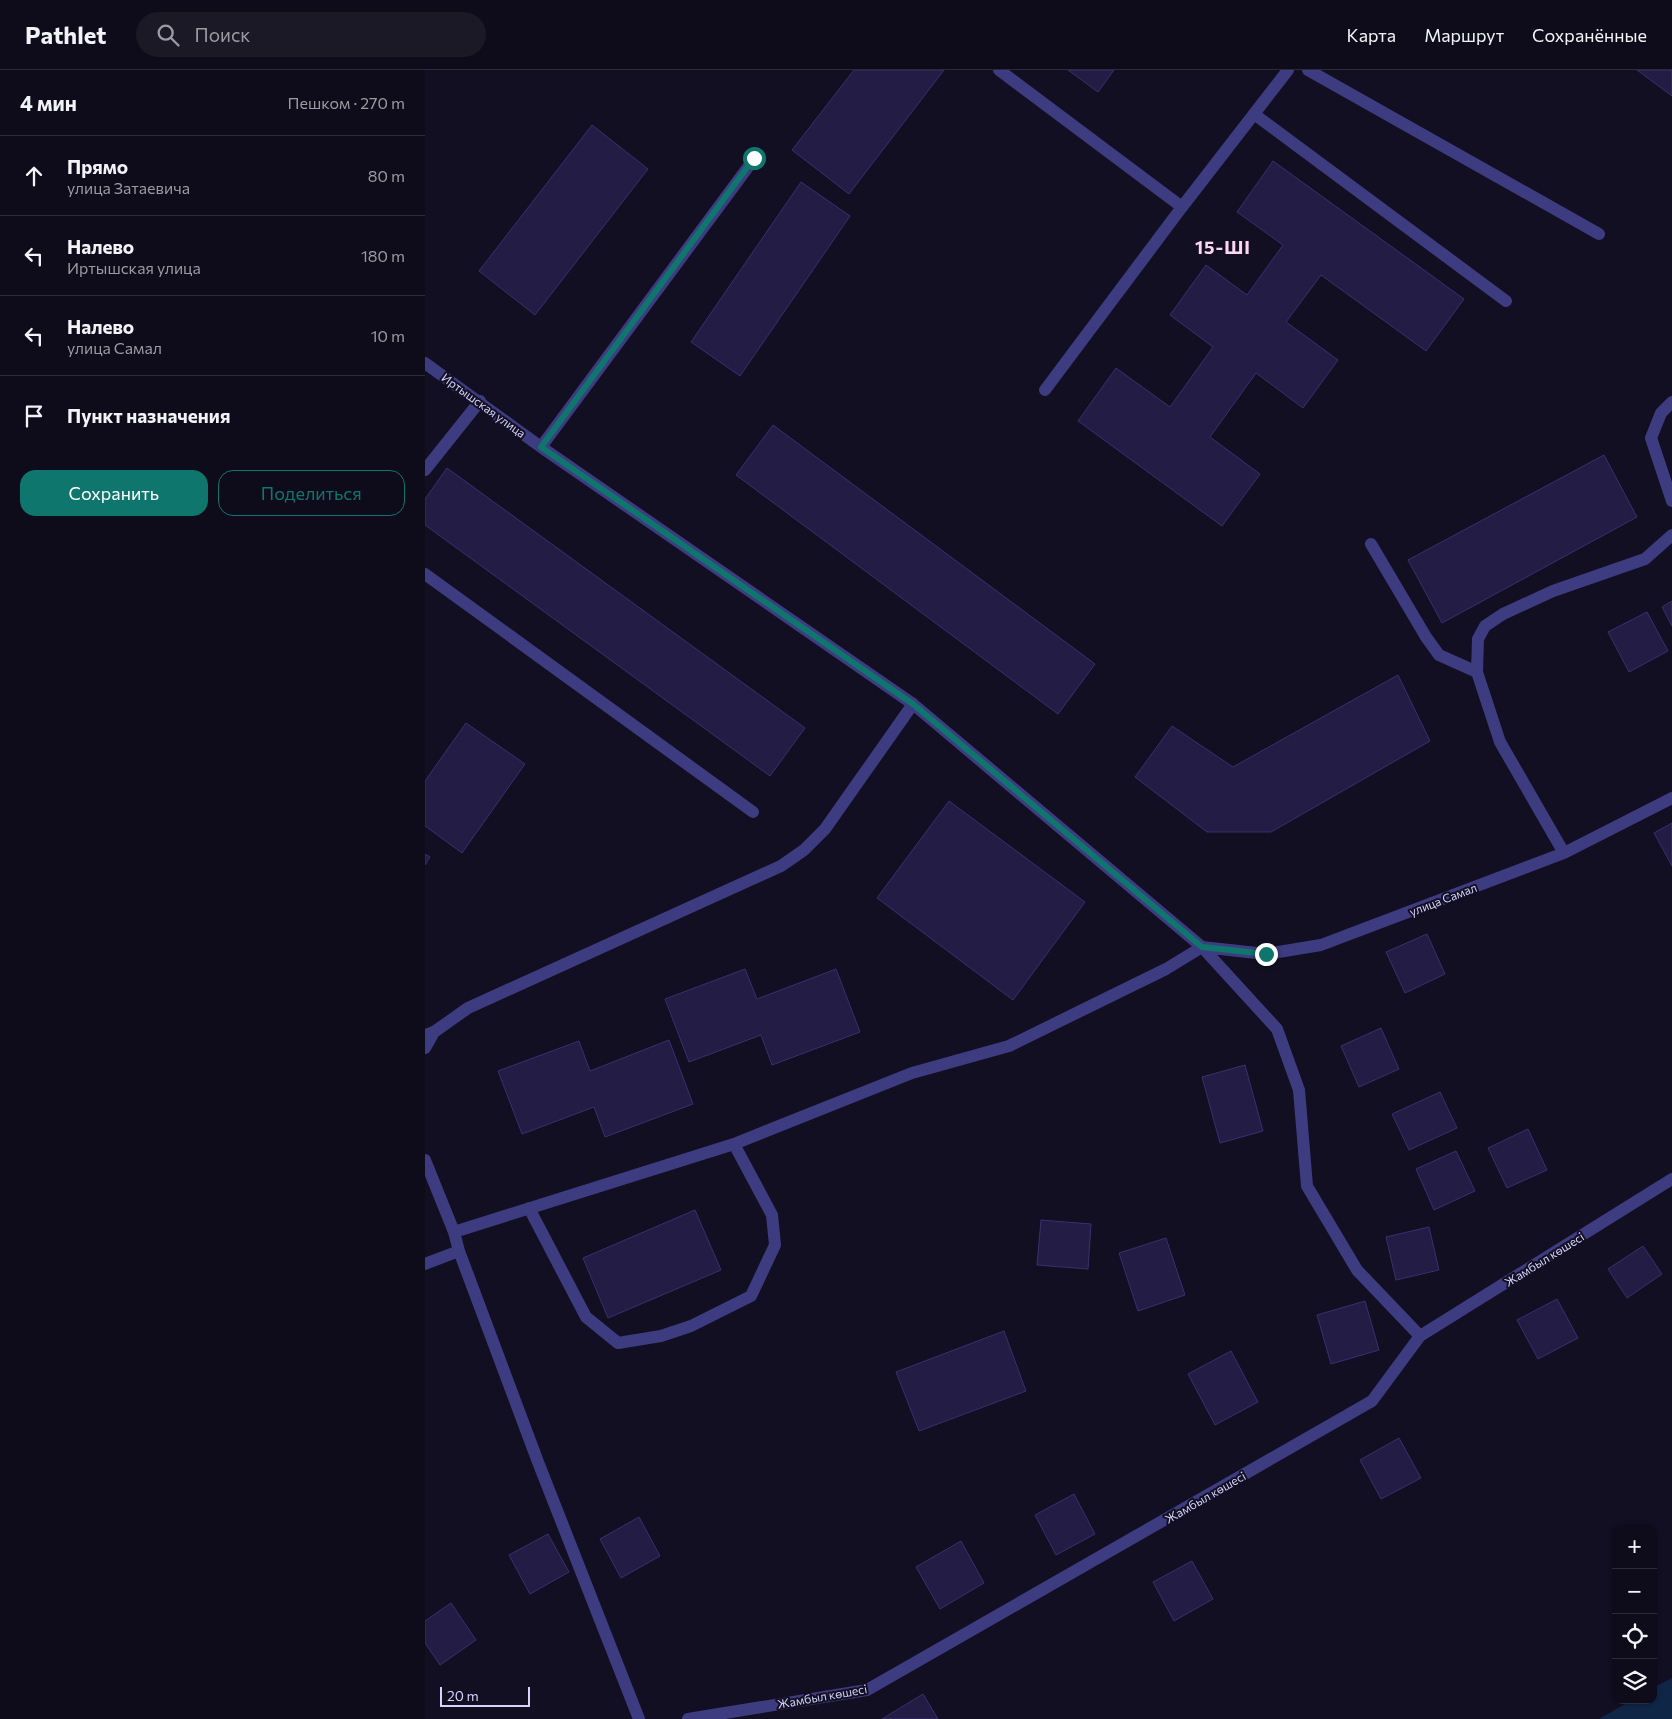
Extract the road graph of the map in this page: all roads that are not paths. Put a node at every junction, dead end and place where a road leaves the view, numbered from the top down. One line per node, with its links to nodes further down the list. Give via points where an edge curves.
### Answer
1 (999, 70): 6 (street)
2 (1288, 70): 4 (street)
3 (1308, 70): 7 (street)
4 (1255, 114): 6 (street); 8 (street)
5 (754, 158): 13 (street)
6 (1182, 207): 10 (street)
7 (1599, 234)
8 (1506, 301)
9 (425, 363): 11 (street, Иртышская улица)
10 (1045, 390)
11 (480, 401): 13 (street, Иртышская улица); 14 (street)
12 (1672, 402): 15 (street, via 1661,413 1651,438)
13 (541, 447): 20 (street, Иртышская улица)
14 (425, 470)
15 (1672, 502)
16 (1672, 535): 19 (street, via 1645,559 1553,591 1485,626 1478,639)
17 (1371, 544): 19 (street, via 1439,655)
18 (425, 574): 22 (street)
19 (1477, 672): 23 (street, via 1500,742)
20 (913, 704): 24 (street, Иртышская улица); 25 (street, via 825,829 804,850 781,866 468,1008)
21 (1672, 798): 23 (street, улица Самал)
22 (753, 812)
23 (1564, 853): 24 (street, улица Самал, via 1321,945 1266,954)
24 (1202, 947): 27 (street, via 1166,969 1009,1046 912,1073); 34 (street, Иртышская улица, via 1277,1029 1299,1090 1307,1186 1357,1270)
25 (430, 1034): 26 (street)
26 (425, 1048)
27 (734, 1144): 30 (street); 30 (street, via 772,1214 775,1245 751,1296 691,1326 669,1333 618,1343 586,1317)
28 (425, 1160): 31 (street)
29 (1672, 1179): 34 (street, Жамбыл көшесі)
30 (529, 1208): 31 (street)
31 (454, 1232): 32 (street)
32 (459, 1251): 33 (street); 35 (street)
33 (425, 1264)
34 (1420, 1336): 36 (street, Жамбыл көшесі, via 1372,1401 867,1690)
35 (639, 1719)
36 (688, 1719)

